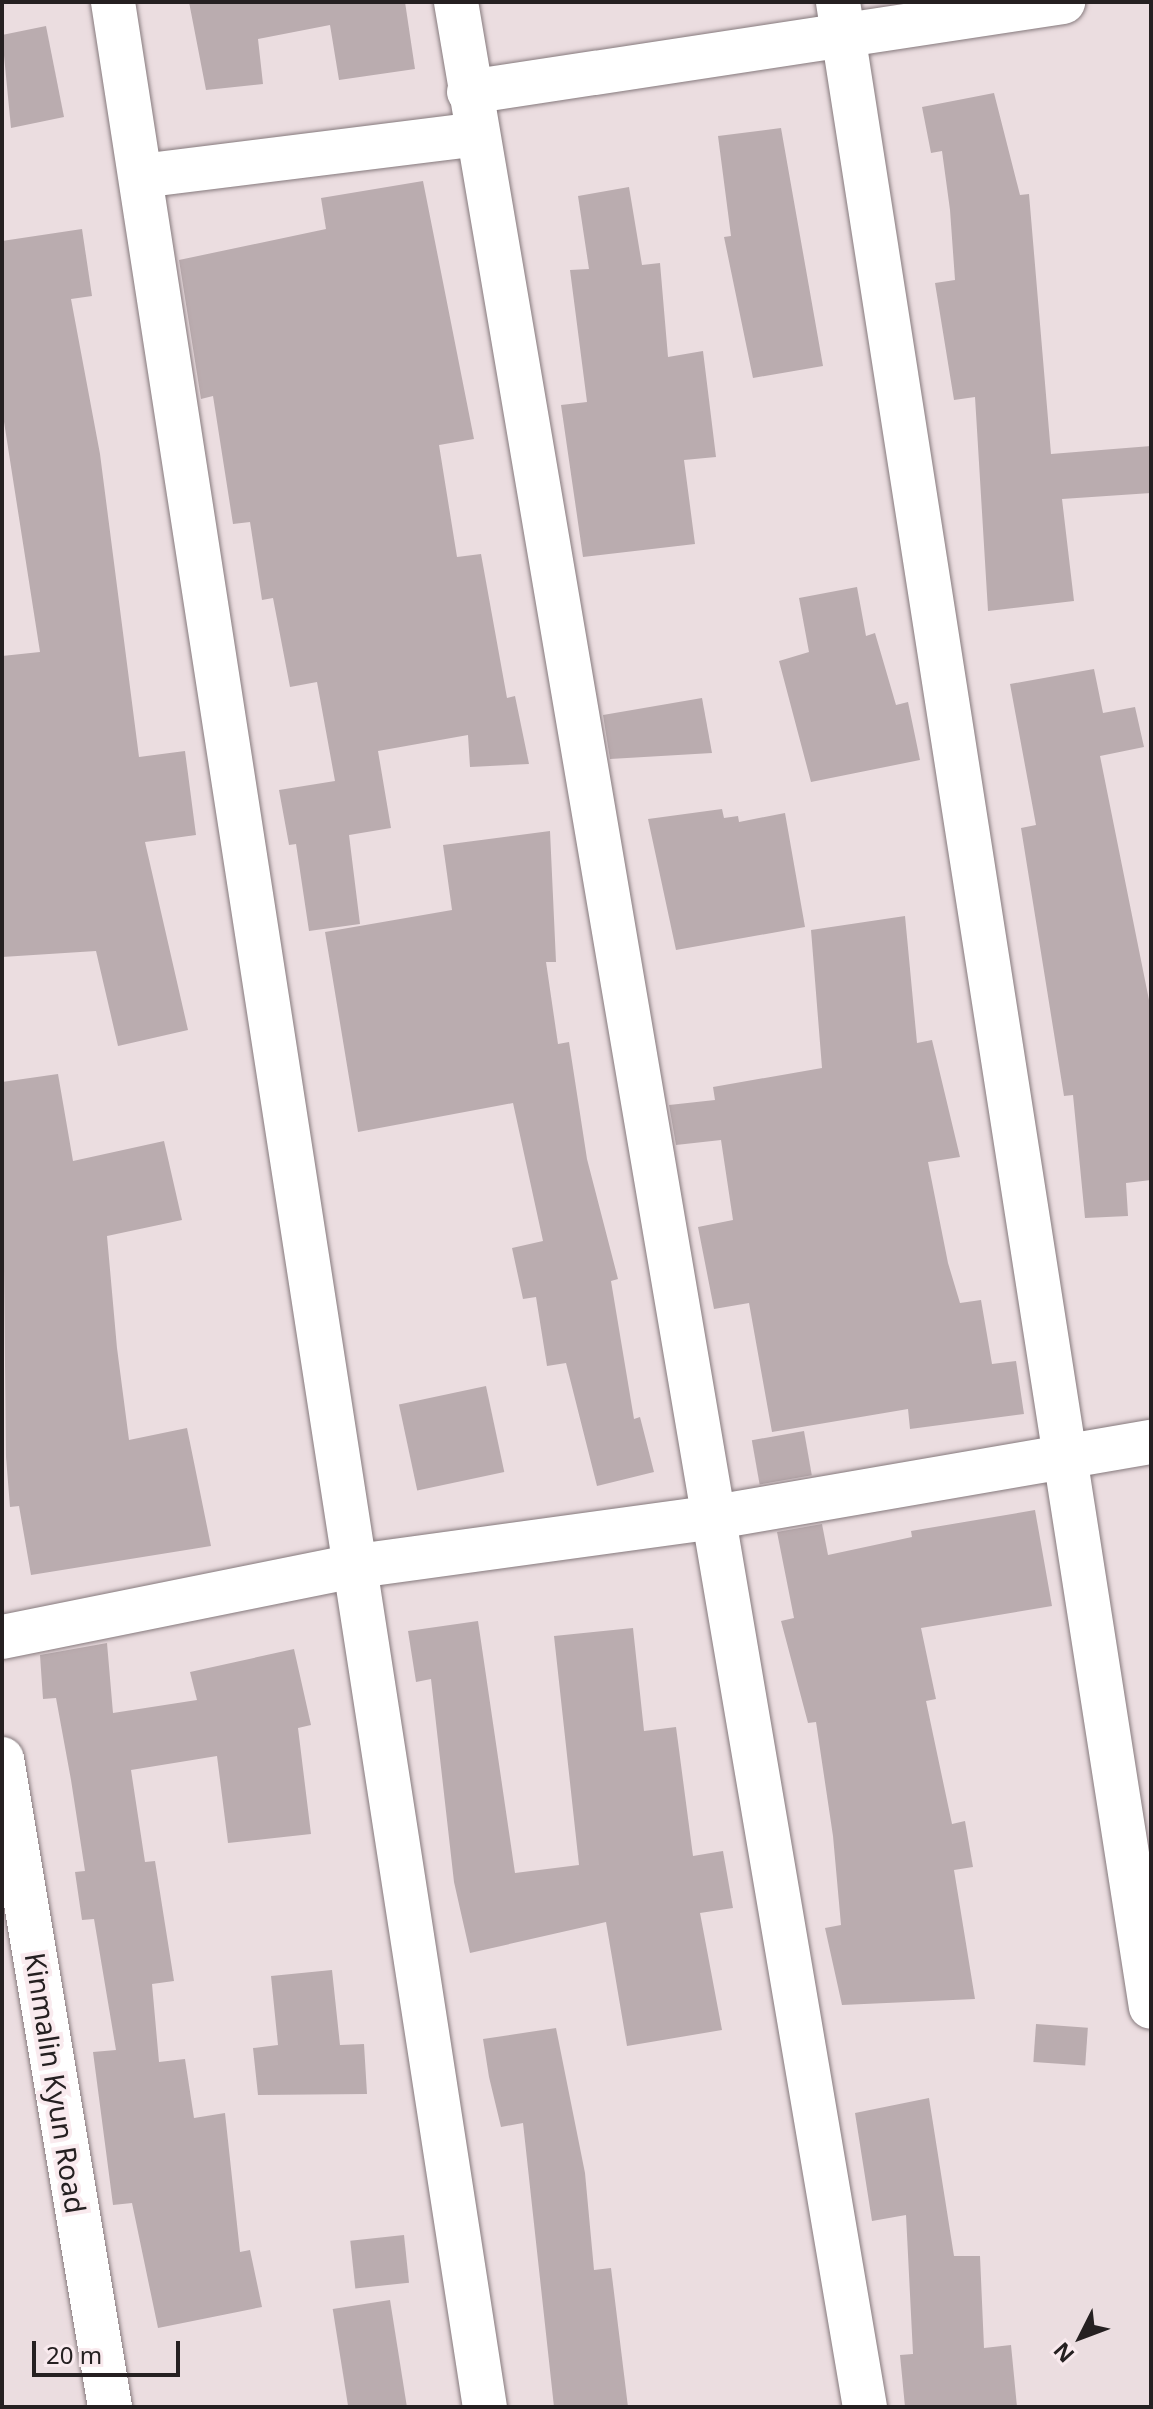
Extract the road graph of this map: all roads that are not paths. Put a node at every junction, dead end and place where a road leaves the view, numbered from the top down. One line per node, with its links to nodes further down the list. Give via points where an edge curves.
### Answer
1 (113, 2): 6 (street)
2 (456, 2): 5 (street)
3 (1063, 2): 4 (street)
4 (840, 21): 5 (street); 8 (street)
5 (473, 113): 6 (street); 9 (street)
6 (141, 176): 10 (street)
7 (1151, 1442): 8 (street)
8 (1068, 1460): 9 (street); 13 (street)
9 (710, 1518): 10 (street); 16 (street)
10 (350, 1567): 11 (street); 15 (street)
11 (2, 1637)
12 (2, 1759): 14 (street, Kinmalin Kyun Road)
13 (1151, 2007)
14 (110, 2407)
15 (485, 2407)
16 (865, 2407)

